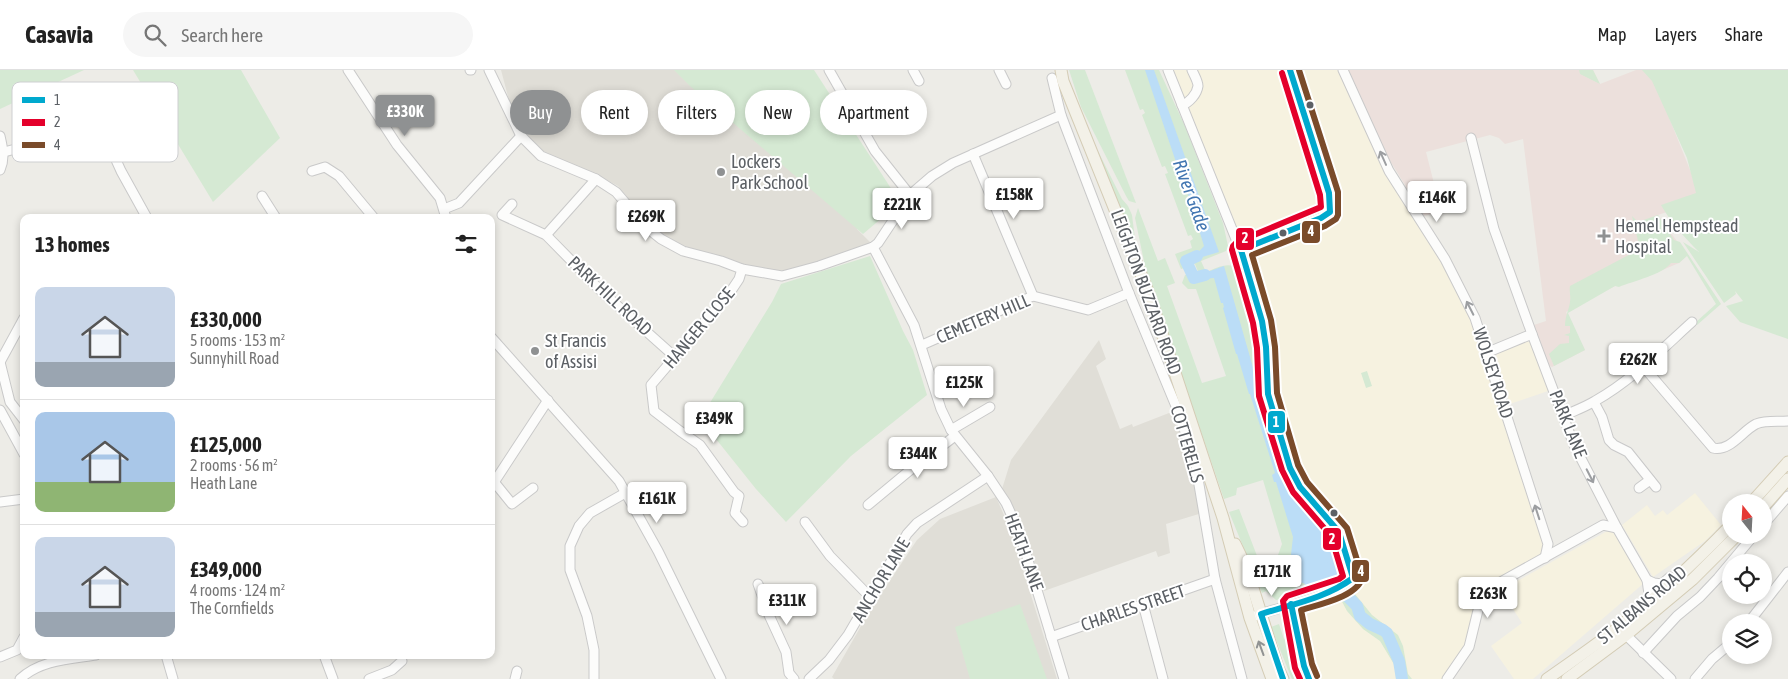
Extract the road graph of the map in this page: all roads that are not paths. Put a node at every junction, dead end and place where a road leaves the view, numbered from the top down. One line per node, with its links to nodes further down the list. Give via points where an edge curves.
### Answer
1 (348, 70): 28 (street, via 397,145 440,198)
2 (489, 70): 16 (street)
3 (829, 70): 25 (street, via 875,151)
4 (913, 70): 11 (street)
5 (999, 70): 12 (street)
6 (1168, 70): 13 (street)
7 (1192, 70): 13 (street, via 1197,89 1188,103)
8 (1290, 70): 36 (street, via 1329,193 1330,212)
9 (1343, 70): 45 (street, WOLSEY ROAD, one-way to 9, via 1475,318 1445,258 1389,171)
10 (1056, 74): 14 (street, COTTERELLS); 32 (main road, LEIGHTON BUZZARD ROAD, via 1063,81)
11 (919, 81)
12 (1006, 84)
13 (1182, 106): 36 (street)
14 (1060, 114): 20 (street); 34 (street, COTTERELLS)
15 (0, 136): 19 (street)
16 (521, 136): 24 (street, via 541,156); 28 (street, via 459,203)
17 (1471, 138): 42 (street, PARK LANE, via 1494,229)
18 (12, 150): 19 (street)
19 (4, 152): 22 (street)
20 (974, 154): 25 (street, via 932,176); 39 (street)
21 (116, 162): 29 (street)
22 (0, 170)
23 (312, 171): 31 (street, via 325,167 339,176)
24 (596, 179): 33 (street); 37 (street, via 616,192 661,239 683,251)
25 (910, 195): 35 (street)
26 (262, 196): 30 (street)
27 (512, 204): 33 (street, PARK HILL ROAD, via 502,215)
28 (445, 213)
29 (146, 214)
30 (273, 214)
31 (371, 214)
32 (1123, 230): 34 (street); 94 (main road, LEIGHTON BUZZARD ROAD, via 1149,294)
33 (546, 235): 46 (street, PARK HILL ROAD, via 600,290)
34 (1108, 235): 38 (street, COTTERELLS)
35 (873, 247): 37 (street, via 782,276); 44 (street, HEATH LANE)
36 (1241, 250): 94 (street, via 1261,316 1268,394 1290,468 1300,487 1339,532 1353,578 1344,587 1326,594)
37 (742, 269): 46 (street, HANGER CLOSE, via 731,292)
38 (1129, 293): 39 (street, CEMETERY HILL, via 1088,310); 86 (street, COTTERELLS, via 1195,461)
39 (1033, 296): 44 (street, CEMETERY HILL)
40 (1692, 322): 48 (street)
41 (20, 325): 47 (street)
42 (1532, 334): 45 (street); 54 (street, PARK LANE)
43 (495, 341): 49 (street)
44 (922, 344): 56 (street, HEATH LANE, via 941,409)
45 (1486, 354): 79 (street, WOLSEY ROAD, one-way to 45)
46 (675, 357): 74 (street, HANGER CLOSE, via 651,385 654,411 700,445 739,496 735,513)
47 (0, 362): 53 (street, via 10,402)
48 (1643, 366): 50 (street); 55 (street, via 1713,448 1726,447 1756,424)
49 (548, 400): 61 (street); 65 (street)
50 (1594, 402): 54 (street); 64 (street, via 1609,440 1628,452 1653,483)
51 (990, 407): 56 (street)
52 (0, 410): 57 (street)
53 (20, 415)
54 (1563, 416): 72 (street, PARK LANE, one-way to 72)
55 (1788, 421)
56 (953, 433): 59 (street, HEATH LANE); 71 (street)
57 (20, 445)
58 (1788, 462): 66 (main road)
59 (988, 476): 89 (street, ANCHOR LANE, via 917,523 907,534); 96 (street, HEATH LANE, via 1006,503 1020,534)
60 (1788, 479): 68 (main road)
61 (495, 482)
62 (495, 487): 63 (street, via 512,504)
63 (533, 488)
64 (1639, 488)
65 (627, 492): 110 (street, via 590,513 579,526 570,546 570,570 587,616 594,650); 111 (street)
66 (1759, 494)
67 (1788, 496): 73 (street)
68 (1772, 497)
69 (20, 500): 70 (street)
70 (0, 502)
71 (868, 505)
72 (1608, 511): 76 (street); 77 (street, PARK LANE)
73 (1772, 515)
74 (743, 522)
75 (805, 522): 89 (street, via 830,556)
76 (1603, 525): 77 (street); 82 (street)
77 (1617, 528): 87 (street, PARK LANE)
78 (1722, 534): 84 (main road, ST ALBANS ROAD)
79 (1548, 544): 82 (street); 83 (street)
80 (1728, 544): 95 (main road, ST ALBANS ROAD, via 1693,579)
81 (1746, 544): 99 (street)
82 (1562, 549): 83 (street)
83 (1544, 558): 119 (street, via 1497,584 1481,598 1469,647)
84 (1695, 561): 87 (street, via 1662,584); 91 (main road, ST ALBANS ROAD)
85 (1788, 572): 92 (street)
86 (1215, 578): 90 (street, CHARLES STREET); 116 (street, COTTERELLS)
87 (1647, 580): 91 (street, via 1649,594)
88 (758, 584): 112 (street, via 768,615 786,652 789,673)
89 (870, 597): 113 (street, ANCHOR LANE, via 833,654)
90 (1143, 604): 96 (street, CHARLES STREET); 115 (street)
91 (1646, 605): 93 (main road, ST ALBANS ROAD)
92 (1755, 614)
93 (1634, 615): 95 (main road, via 1623,631); 105 (main road, ST ALBANS ROAD)
94 (1255, 616): 117 (main road, LEIGHTON BUZZARD ROAD, one-way to 94); 118 (main road, LEIGHTON BUZZARD ROAD)
95 (1626, 635): 99 (street); 105 (main road, via 1616,637 1574,667); 120 (main road, ST ALBANS ROAD)
96 (1051, 637): 114 (street, HEATH LANE)
97 (20, 644): 100 (street, via 17,650)
98 (1722, 651): 122 (street)
99 (1643, 653): 121 (street)
100 (0, 657)
101 (74, 659): 106 (street, via 46,664)
102 (167, 659): 107 (street)
103 (326, 659): 108 (street)
104 (402, 661): 109 (street, via 392,670)
105 (1552, 676)
106 (20, 679)
107 (172, 679)
108 (333, 679)
109 (368, 679)
110 (594, 679)
111 (721, 679)
112 (794, 679)
113 (809, 679)
114 (1064, 679)
115 (1162, 679)
116 (1242, 679)
117 (1272, 679)
118 (1283, 679)
119 (1447, 679)
120 (1566, 679)
121 (1671, 679)
122 (1695, 679)

